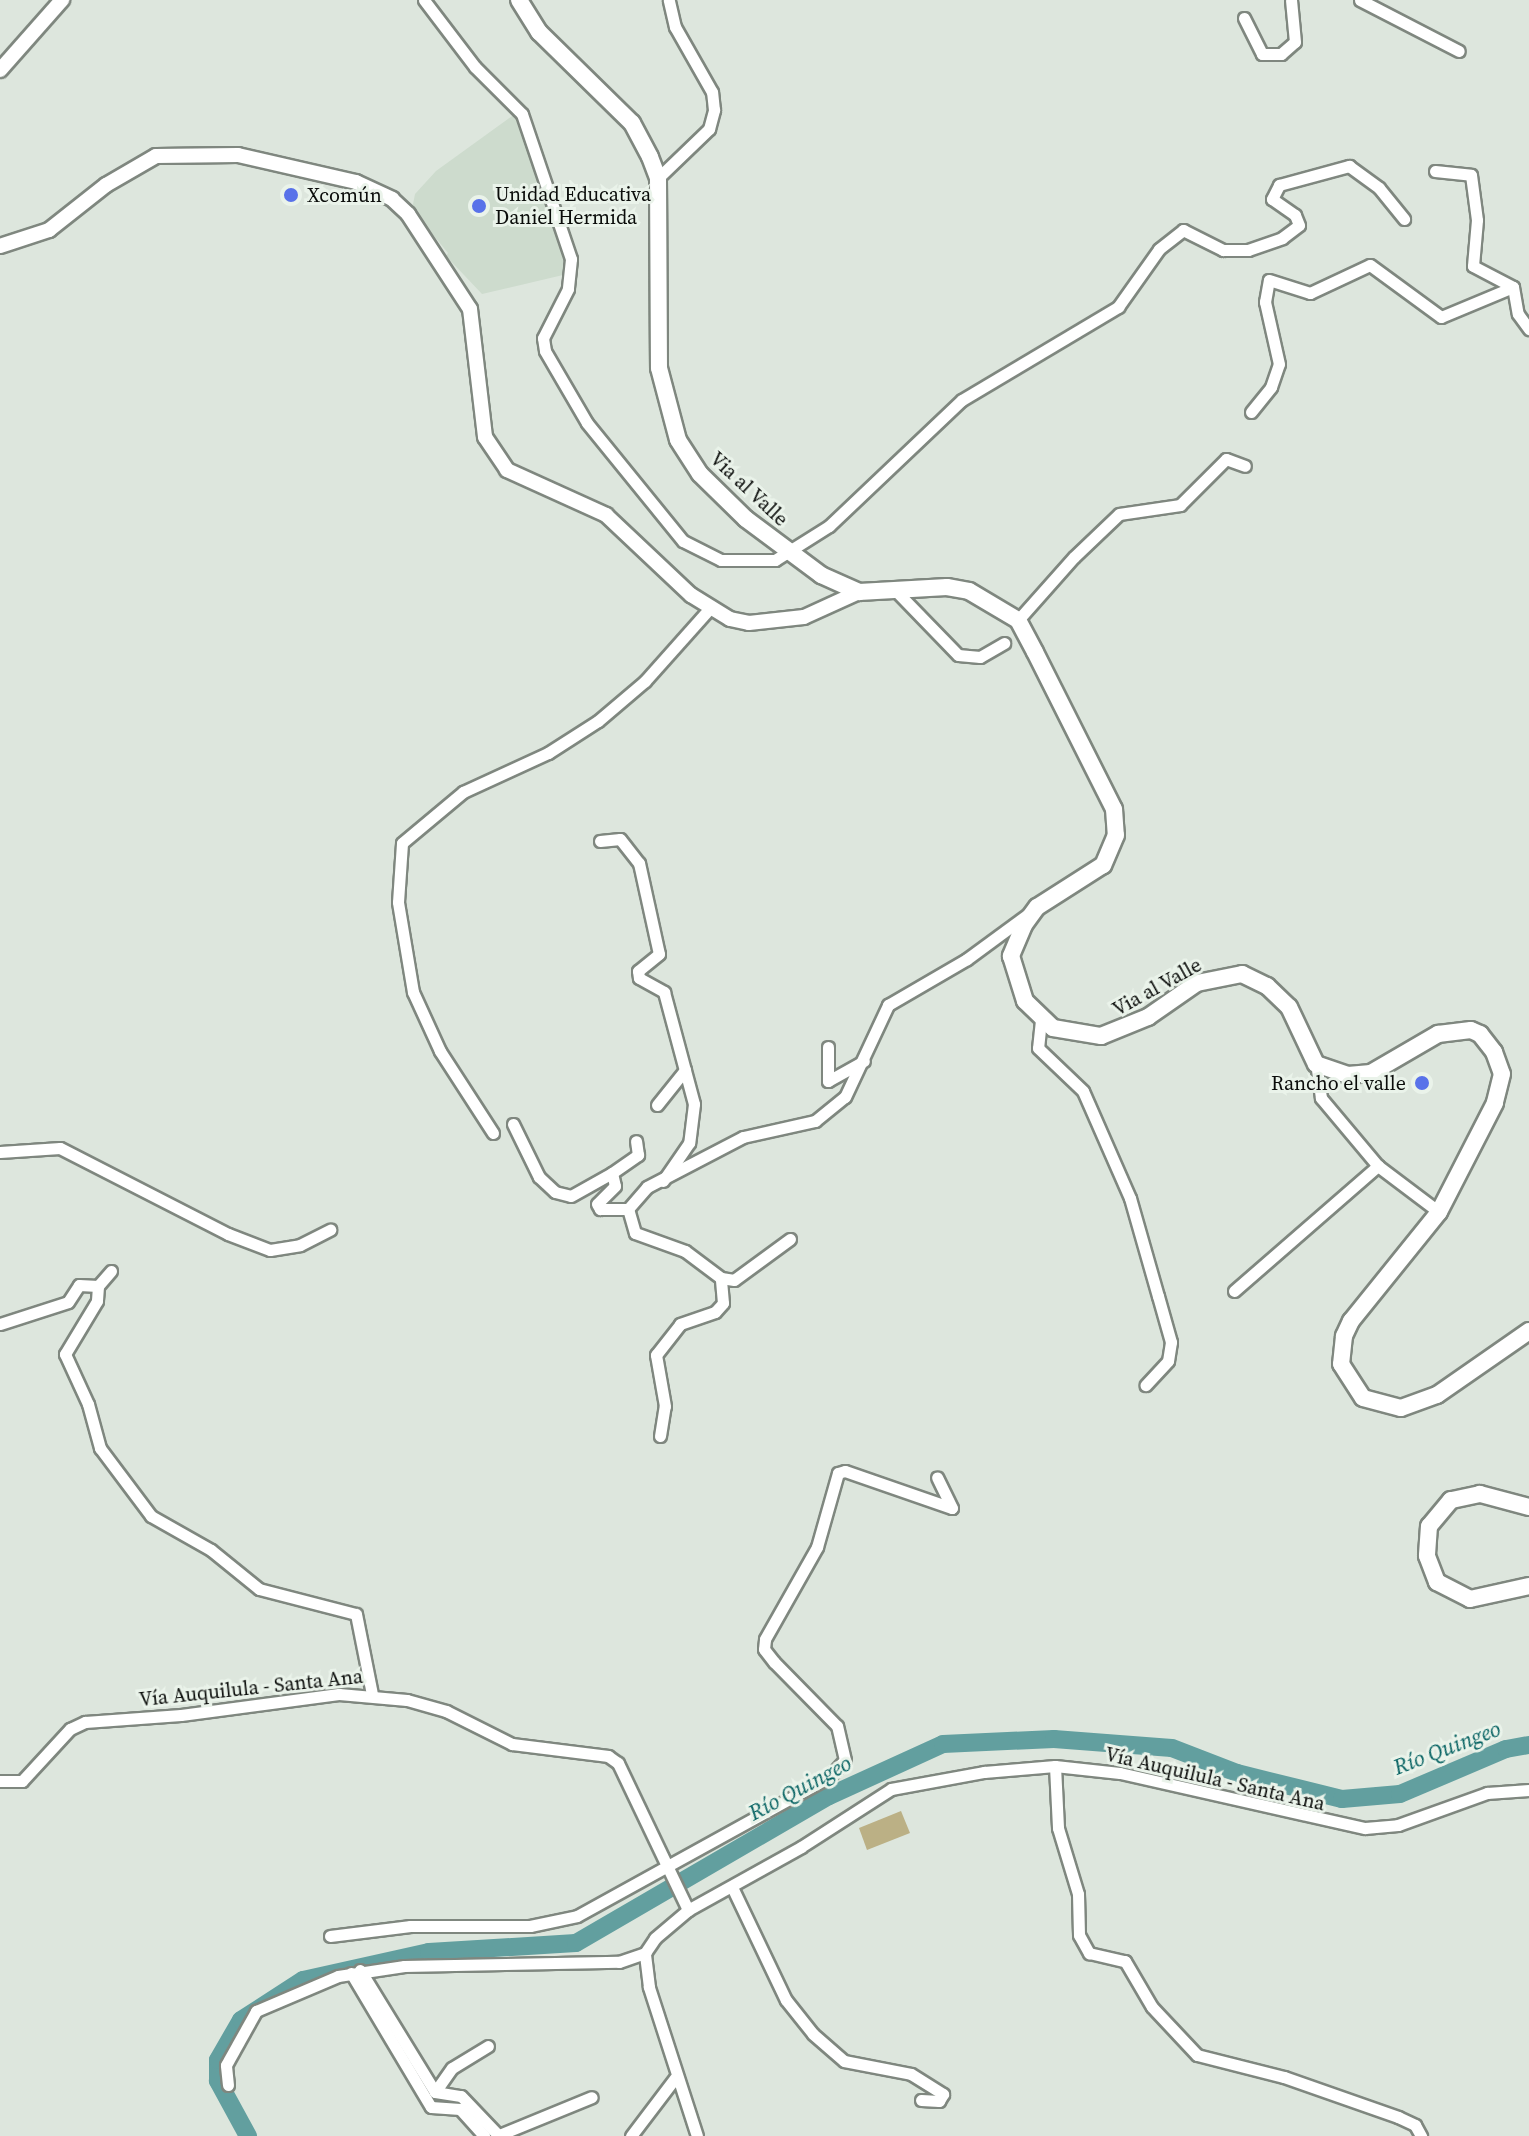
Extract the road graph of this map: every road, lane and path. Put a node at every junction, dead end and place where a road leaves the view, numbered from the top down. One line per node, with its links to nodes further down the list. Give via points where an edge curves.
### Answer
1 (62, 0): 9 (street)
2 (424, 0): 18 (street, via 475,67 522,114 571,259 568,289 543,338 573,403 683,541 697,551 747,562)
3 (519, 0): 11 (main road, via 539,32 632,123)
4 (669, 0): 11 (street, via 675,27 712,92 714,110 709,129)
5 (1291, 0): 7 (street, via 1295,42 1281,54 1262,54)
6 (1360, 0): 8 (street)
7 (1244, 18)
8 (1459, 51)
9 (0, 70)
10 (1435, 171): 14 (street, via 1471,175 1477,220 1473,266)
11 (658, 178): 18 (main road, Via al Valle, via 659,368 678,440 709,483)
12 (1404, 219): 18 (street, via 1379,188 1349,166 1279,185 1272,199 1295,215 1299,225 1282,238 1248,250 1223,250 1183,230 1159,249 1118,307 962,400 851,508)
13 (0, 246): 21 (street, via 49,230 142,161 184,153 272,161 356,182 392,199 408,214 470,309 480,418 497,459 530,484 606,515)
14 (1513, 287): 15 (street, via 1518,314); 16 (street, via 1441,317 1370,265 1310,293 1269,280 1265,302 1279,364 1271,387)
15 (1529, 329)
16 (1251, 412)
17 (1245, 466): 22 (street, via 1226,459 1180,505 1119,514)
18 (790, 553): 20 (main road, Via al Valle)
19 (896, 591): 20 (main road); 22 (main road, via 969,591); 23 (street, via 958,655 980,657)
20 (859, 592): 21 (street, via 824,612 786,621 749,623)
21 (710, 608): 33 (street, via 645,681 598,721 548,753 463,792 402,843 398,902 413,992 440,1051)
22 (1018, 620): 25 (main road, via 1117,821 1113,847 1103,865)
23 (1004, 643)
24 (600, 841): 30 (street, via 620,839 639,863 659,954 638,971 639,978 664,992)
25 (1037, 907): 26 (main road, via 1011,956 1018,988); 28 (street, via 967,959 888,1005)
26 (1041, 1020): 29 (main road, Via al Valle, via 1086,1037 1115,1033 1197,983 1242,974 1267,986 1289,1007); 49 (street, via 1038,1048 1083,1091 1130,1198 1171,1342 1168,1361)
27 (828, 1047): 28 (street, via 828,1081)
28 (865, 1061): 38 (street, via 845,1097 815,1121 743,1137)
29 (1316, 1064): 36 (street, via 1321,1098); 40 (main road, via 1360,1075 1438,1034 1471,1030 1487,1042 1499,1062 1499,1089)
30 (685, 1070): 31 (street); 38 (street, via 693,1124 689,1143)
31 (657, 1105)
32 (513, 1124): 37 (street, via 539,1177 563,1196)
33 (493, 1133)
34 (636, 1141): 37 (street, via 638,1155)
35 (0, 1152): 41 (street, via 60,1148 270,1250 300,1245)
36 (1378, 1166): 40 (street); 46 (street)
37 (612, 1173): 39 (street, via 615,1186 597,1204 600,1209)
38 (663, 1181): 39 (street, via 636,1195)
39 (628, 1209): 44 (street, via 635,1233 685,1251)
40 (1439, 1212): 48 (main road, via 1344,1336 1341,1364 1354,1391 1387,1408 1417,1403)
41 (330, 1230)
42 (790, 1239): 44 (street, via 734,1280)
43 (111, 1271): 45 (street)
44 (721, 1278): 50 (street, via 723,1303 715,1312 680,1324 656,1355 665,1406)
45 (98, 1286): 47 (street, via 79,1285 68,1302); 54 (street, via 97,1301 65,1354 88,1404 100,1448 115,1471 151,1516 211,1550 259,1589 356,1614)
46 (1234, 1291)
47 (0, 1324)
48 (1529, 1331)
49 (1146, 1385)
50 (660, 1436)
51 (937, 1477): 58 (street, via 952,1508 845,1471 832,1478 817,1547 774,1621 764,1649 829,1712 845,1760 829,1777)
52 (1529, 1507): 53 (main road, via 1480,1494 1451,1500 1429,1526 1427,1556 1437,1582 1470,1599)
53 (1529, 1586)
54 (372, 1694): 56 (street, Vía Auquilula - Santa Ana, via 85,1722 70,1729 22,1781); 58 (street, Vía Auquilula - Santa Ana, via 446,1711 512,1744 608,1756 626,1778)
55 (1055, 1766): 57 (street, Vía Auquilula - Santa Ana, via 1120,1773 1365,1828 1398,1825 1487,1793); 59 (street, Vía Auquilula - Santa Ana, via 891,1789); 74 (street, via 1058,1828 1078,1894 1079,1935 1089,1953 1125,1961 1144,1997 1197,2055 1224,2066 1284,2077 1398,2117 1415,2125)
56 (0, 1781)
57 (1529, 1790)
58 (670, 1870): 60 (street, Vía Auquilula - Santa Ana); 61 (street, via 564,1920 530,1926 410,1926)
59 (732, 1887): 60 (street, Vía Auquilula - Santa Ana); 69 (street, via 786,2000 813,2034 844,2061 911,2074 943,2094 939,2101)
60 (686, 1905): 62 (street)
61 (330, 1936)
62 (645, 1953): 63 (street, via 576,1965 493,1962); 65 (street, via 649,1987)
63 (355, 1971): 66 (street, via 304,1987 256,2011 226,2065); 67 (street); 70 (street, via 431,2107 460,2109)
64 (488, 2046): 67 (street, via 452,2068)
65 (675, 2078): 72 (street); 73 (street)
66 (228, 2085)
67 (435, 2092): 71 (street, via 461,2096)
68 (592, 2097): 71 (street)
69 (921, 2100)
70 (483, 2136)
71 (499, 2136)
72 (631, 2136)
73 (697, 2136)
74 (1421, 2136)

